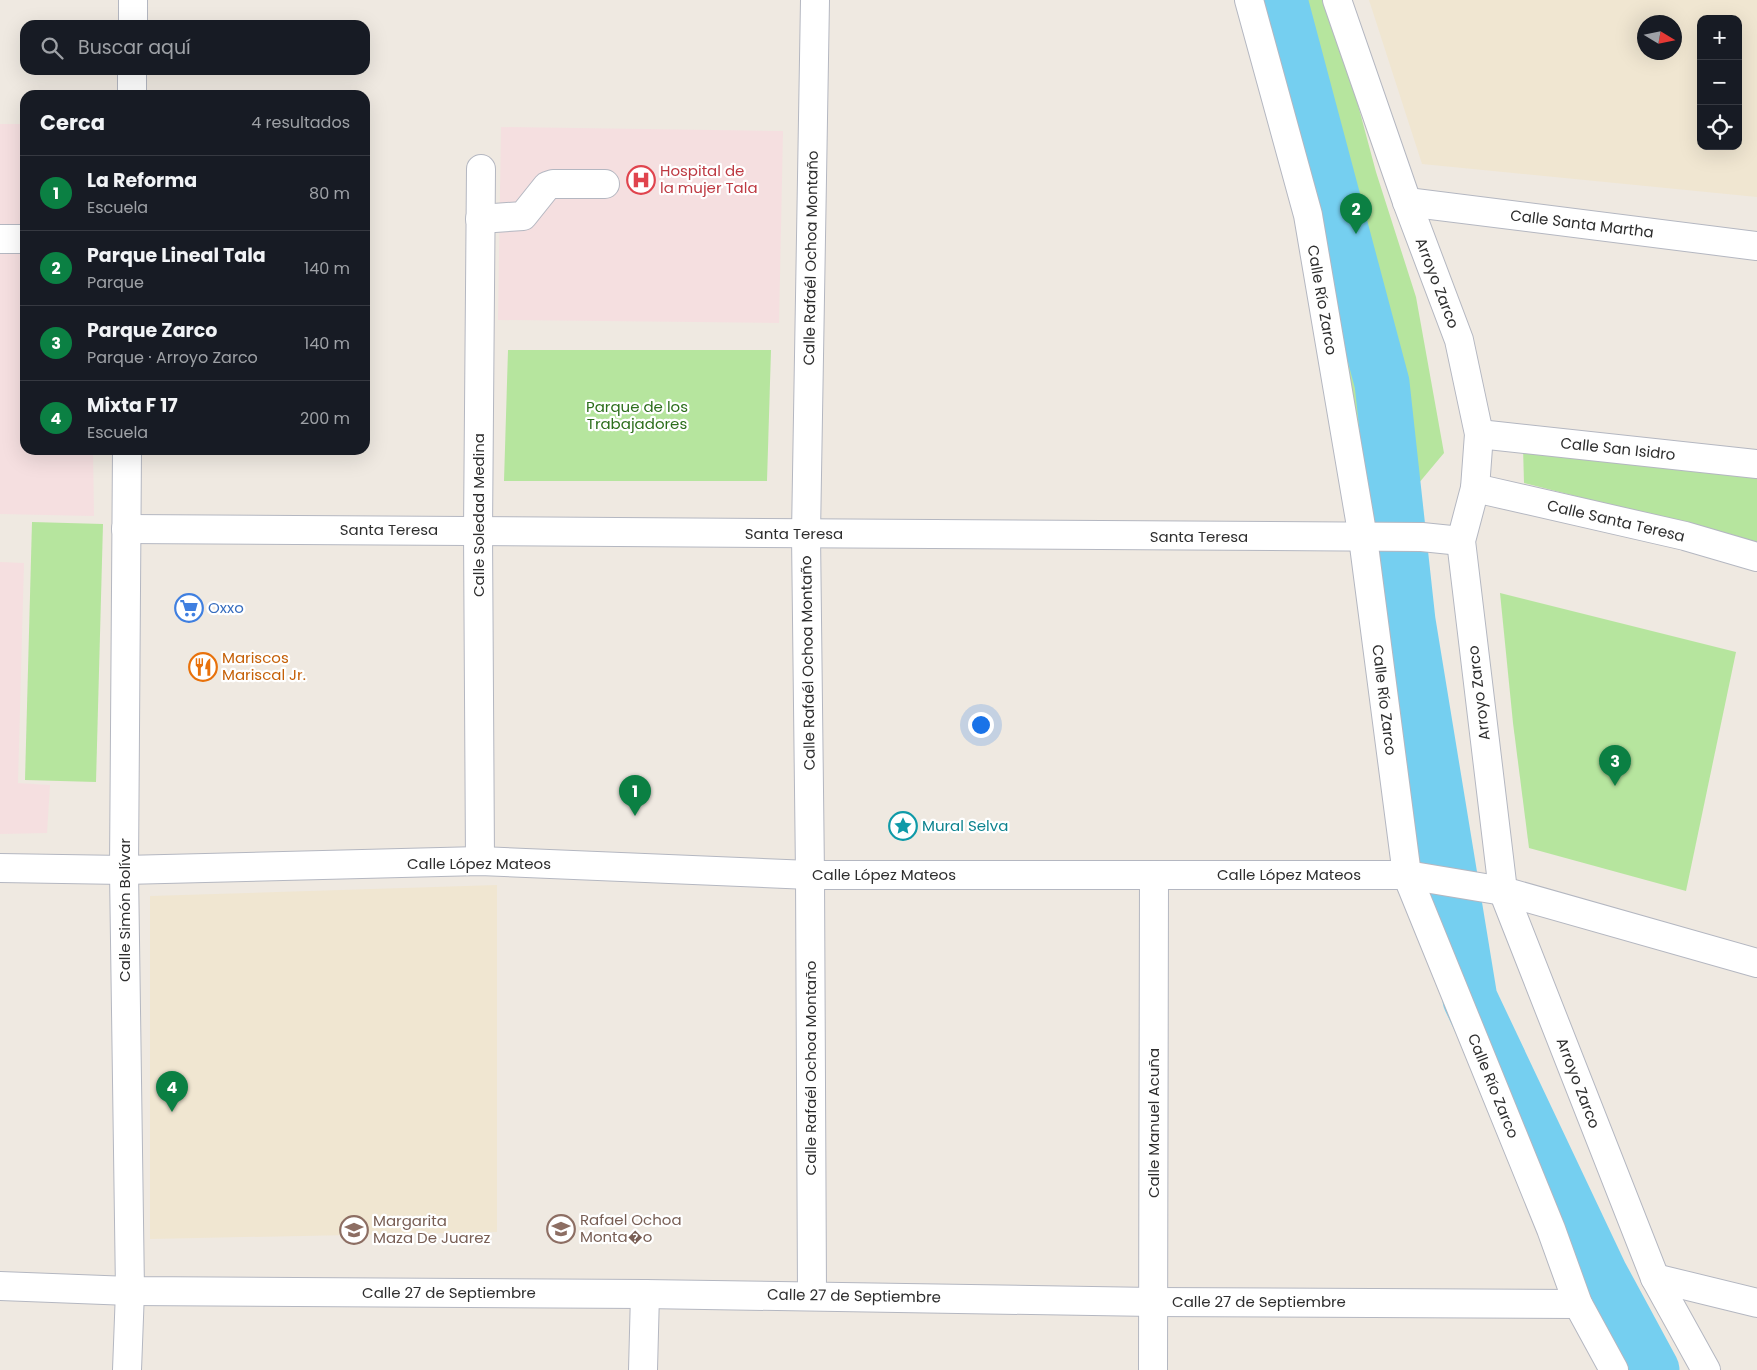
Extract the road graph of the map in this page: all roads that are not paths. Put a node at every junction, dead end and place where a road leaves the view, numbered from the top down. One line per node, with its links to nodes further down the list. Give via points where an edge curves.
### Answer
1 (133, 0): 5 (street)
2 (815, 0): 21 (street, Calle Rafaél Ochoa Montaño)
3 (1249, 0): 22 (street, Calle Río Zarco, via 1308,215)
4 (1337, 0): 10 (street, Arroyo Zarco)
5 (133, 20)
6 (132, 75): 7 (street)
7 (132, 90)
8 (481, 169): 11 (street, Calle Soledad Medina)
9 (605, 184): 11 (street, via 553,184 547,186 523,216)
10 (1406, 202): 14 (street, Calle Santa Martha); 15 (street, Arroyo Zarco, via 1459,340)
11 (480, 219): 20 (street, Calle Soledad Medina)
12 (0, 239): 13 (street)
13 (20, 239)
14 (1757, 246)
15 (1479, 434): 17 (street, Calle San Isidro); 18 (street, Arroyo Zarco)
16 (127, 455): 19 (street, Calle Simón Bolívar)
17 (1757, 464)
18 (1475, 488): 23 (street, Arroyo Zarco); 24 (street, Calle Santa Teresa, via 1686,536)
19 (126, 529): 20 (street, Santa Teresa); 27 (street, Calle Simón Bolívar)
20 (478, 531): 21 (street, Santa Teresa); 25 (street, Calle Soledad Medina)
21 (806, 534): 22 (street, Santa Teresa); 28 (street, Calle Rafaél Ochoa Montaño)
22 (1369, 538): 23 (street, Santa Teresa, via 1422,537); 30 (street, Calle Río Zarco)
23 (1461, 541): 31 (street, Arroyo Zarco)
24 (1757, 557)
25 (480, 861): 27 (street, Calle López Mateos); 28 (street, Calle López Mateos)
26 (0, 868): 27 (street, Calle López Mateos)
27 (124, 870): 35 (street, Calle Simón Bolívar)
28 (810, 874): 29 (street, Calle López Mateos); 37 (street, Calle Rafaél Ochoa Montaño)
29 (1154, 876): 30 (street, Calle López Mateos); 38 (street, Calle Manuel Acuña)
30 (1420, 877): 31 (street, Calle López Mateos); 40 (street, Calle Río Zarco)
31 (1503, 891): 32 (street, Calle López Mateos); 33 (street, Arroyo Zarco)
32 (1757, 963)
33 (1655, 1278): 39 (street); 45 (street, Arroyo Zarco)
34 (0, 1286): 35 (street, Calle 27 de Septiembre)
35 (130, 1292): 36 (street, Calle 27 de Septiembre); 41 (street, Calle Simón Bolívar)
36 (645, 1294): 37 (street, Calle 27 de Septiembre); 42 (street)
37 (812, 1295): 38 (street, Calle 27 de Septiembre)
38 (1153, 1302): 40 (street, Calle 27 de Septiembre); 43 (street, Calle Manuel Acuña)
39 (1757, 1303)
40 (1578, 1304): 44 (street, Calle Río Zarco)
41 (127, 1370)
42 (643, 1370)
43 (1153, 1370)
44 (1614, 1370)
45 (1706, 1370)

